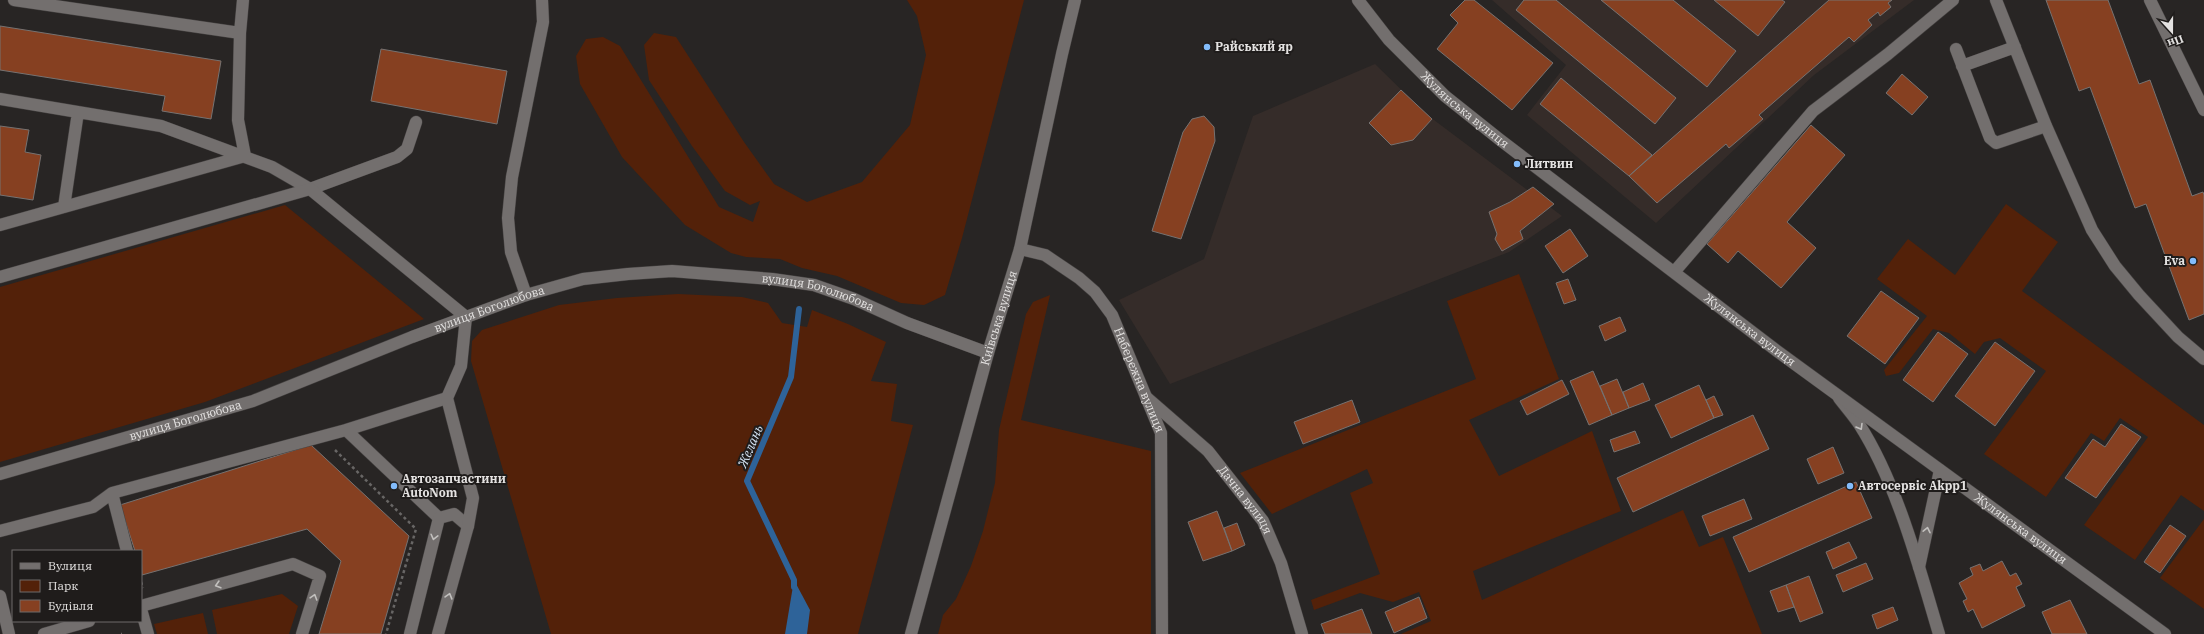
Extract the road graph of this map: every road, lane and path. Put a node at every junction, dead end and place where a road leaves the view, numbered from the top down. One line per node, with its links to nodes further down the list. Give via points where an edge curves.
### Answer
1 (14, 0): 9 (street)
2 (243, 0): 9 (street)
3 (542, 0): 25 (street, via 543,22 512,177 508,218 510,252)
4 (1075, 0): 22 (street, Київська вулиця)
5 (1358, 0): 23 (street, Жулянська вулиця, via 1390,40 1445,96)
6 (1953, 0): 23 (street, via 1813,111)
7 (1996, 0): 10 (street)
8 (2150, 0): 14 (street)
9 (240, 33): 18 (street, via 238,120)
10 (2015, 47): 12 (street); 17 (street)
11 (1956, 50): 12 (street)
12 (1962, 66): 17 (street, via 1990,138 1996,142)
13 (0, 99): 15 (street)
14 (2204, 110)
15 (78, 112): 18 (street, via 161,126); 20 (street)
16 (416, 122): 19 (street, via 407,150 397,157)
17 (2046, 126): 28 (street, via 2092,230 2114,266 2178,337)
18 (245, 156): 19 (street, via 272,167); 20 (street)
19 (310, 189): 24 (street); 26 (street)
20 (64, 207): 21 (street)
21 (0, 225)
22 (1020, 249): 27 (street, Київська вулиця); 29 (street, Набережна вулиця, via 1045,255 1095,292 1112,316)
23 (1675, 271): 30 (street, Жулянська вулиця)
24 (0, 277)
25 (526, 295): 26 (street, вулиця Боголюбова); 27 (street, вулиця Боголюбова, via 584,279 672,271 772,279 814,285)
26 (466, 317): 31 (street, via 461,366); 35 (street, вулиця Боголюбова, via 253,401)
27 (988, 353): 53 (street, Київська вулиця)
28 (2204, 359)
29 (1144, 394): 54 (street, Набережна вулиця, via 1161,433); 55 (street, Дачна вулиця, via 1208,451 1263,522 1281,563)
30 (1837, 396): 34 (street, Жулянська вулиця); 41 (street, one-way to 41, via 1859,424 1882,466)
31 (447, 398): 32 (street); 38 (street, via 474,498)
32 (346, 430): 36 (street); 37 (street)
33 (329, 444): 50 (path, via 416,529)
34 (1940, 470): 41 (street, one-way to 34); 57 (street, Жулянська вулиця)
35 (0, 474)
36 (112, 493): 39 (street, via 93,507); 40 (street)
37 (439, 518): 38 (street, via 454,514); 51 (street, one-way to 51)
38 (468, 526): 52 (street, one-way to 38)
39 (0, 531)
40 (127, 550)
41 (1919, 568): 56 (street)
42 (0, 596): 46 (street)
43 (142, 606): 49 (street, one-way to 43, via 320,576 293,564)
44 (142, 613): 48 (street)
45 (86, 622): 47 (street)
46 (8, 634)
47 (44, 634)
48 (148, 634)
49 (302, 634)
50 (386, 634)
51 (410, 634)
52 (438, 634)
53 (911, 634)
54 (1162, 634)
55 (1302, 634)
56 (1940, 634)
57 (2165, 634)

